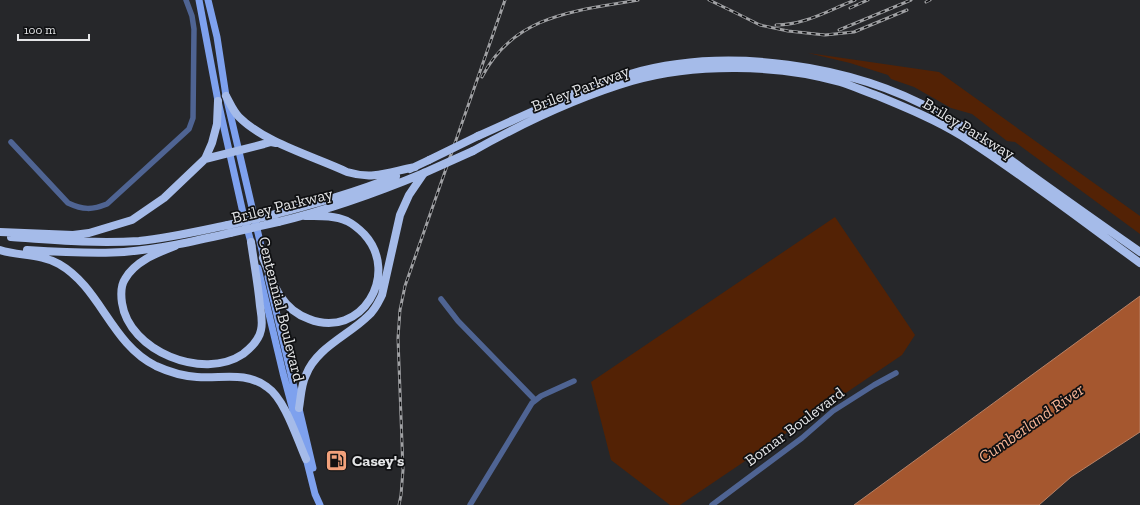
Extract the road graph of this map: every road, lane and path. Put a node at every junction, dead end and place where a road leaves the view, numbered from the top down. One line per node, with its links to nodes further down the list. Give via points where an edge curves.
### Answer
1 (186, 0): 8 (street, via 194,29 193,118 189,129 107,204 95,209 79,208 68,203)
2 (199, 0): 7 (main road, Centennial Boulevard)
3 (208, 0): 5 (main road, Centennial Boulevard)
4 (213, 0): 5 (main road)
5 (217, 38): 6 (main road, Centennial Boulevard)
6 (226, 96): 9 (highway, via 235,112 248,125); 10 (main road, Centennial Boulevard)
7 (218, 101): 11 (main road, Centennial Boulevard); 12 (highway, via 217,124)
8 (12, 142)
9 (281, 144): 10 (highway, via 271,142); 13 (highway, via 358,175 370,177)
10 (238, 150): 11 (highway); 22 (main road, Centennial Boulevard)
11 (229, 152): 12 (highway); 18 (main road, Centennial Boulevard)
12 (205, 158): 16 (highway, via 164,198 132,220 89,233 72,235)
13 (415, 167): 17 (highway, Briley Parkway, bridge, via 364,189 330,200 166,237 98,242); 21 (highway, Briley Parkway, bridge, via 595,84 632,73 671,65 708,62 792,65 827,71 911,98 964,127)
14 (424, 173): 15 (highway, Briley Parkway, via 363,198); 23 (highway, Briley Parkway, bridge, via 473,152 531,121 586,97 632,81 711,68 792,72 841,82 910,109 954,132); 28 (highway, via 409,195 400,215 382,295 377,306 313,363 306,374)
15 (305, 216): 19 (highway, Briley Parkway, bridge); 22 (highway, via 347,221 359,229 372,245 379,266 378,278 376,290 362,309 352,317 328,324 301,316 281,297)
16 (0, 232)
17 (0, 237)
18 (251, 242): 19 (highway, via 261,309 261,330 257,341 239,356 206,364 182,362 156,350 132,327 122,306 124,279 148,258); 29 (main road, Centennial Boulevard)
19 (175, 246): 20 (highway, Briley Parkway, via 125,252 82,253)
20 (0, 249): 29 (highway, via 9,253 33,255 71,271 125,341 155,365 174,373 195,377 243,377 256,380 269,388 285,410)
21 (1140, 252)
22 (263, 258): 28 (main road, Centennial Boulevard)
23 (1140, 263)
24 (441, 299): 27 (street, via 458,321)
25 (896, 373): 32 (street, Bomar Boulevard, via 833,411 802,438)
26 (574, 381): 27 (street)
27 (535, 400): 31 (street)
28 (299, 408): 30 (main road, Centennial Boulevard)
29 (306, 459): 30 (main road, Centennial Boulevard, via 315,494)
30 (321, 505)
31 (470, 505)
32 (712, 505)

